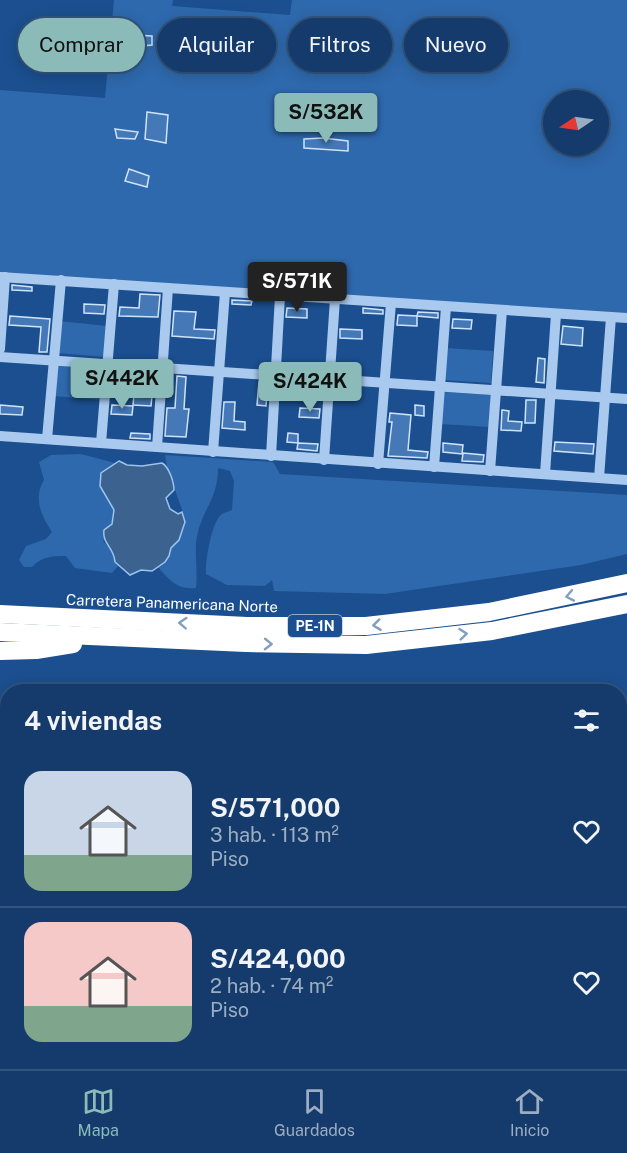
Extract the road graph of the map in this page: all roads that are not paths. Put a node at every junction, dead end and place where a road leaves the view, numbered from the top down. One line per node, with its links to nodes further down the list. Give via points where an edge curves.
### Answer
1 (3, 277): 2 (street); 14 (street)
2 (61, 280): 3 (street); 16 (street)
3 (114, 284): 4 (street); 17 (street)
4 (168, 288): 5 (street); 18 (street)
5 (225, 292): 6 (street); 19 (street)
6 (280, 296): 7 (street); 20 (street)
7 (335, 299): 8 (street); 21 (street)
8 (391, 303): 9 (street); 22 (street)
9 (446, 307): 10 (street); 23 (street)
10 (501, 310): 11 (street); 24 (street)
11 (556, 314): 12 (street); 25 (street)
12 (612, 317): 13 (street); 26 (street)
13 (627, 318)
14 (0, 349)
15 (0, 357): 16 (street)
16 (54, 360): 17 (street); 29 (street)
17 (107, 364): 18 (street); 30 (street)
18 (162, 368): 19 (street); 31 (street)
19 (219, 372): 20 (street); 32 (street)
20 (275, 375): 21 (street); 33 (street)
21 (330, 379): 22 (street); 34 (street)
22 (385, 383): 23 (street); 35 (street)
23 (440, 386): 24 (street); 36 (street)
24 (496, 390): 25 (street); 37 (street)
25 (550, 394): 26 (street); 38 (street)
26 (605, 398): 27 (street); 39 (street)
27 (627, 399)
28 (0, 436): 29 (street)
29 (47, 439): 30 (street)
30 (101, 443): 31 (street)
31 (157, 447): 32 (street)
32 (213, 452): 33 (street)
33 (271, 456): 34 (street)
34 (324, 460): 35 (street)
35 (378, 464): 36 (street)
36 (434, 467): 37 (street)
37 (490, 471): 38 (street)
38 (545, 474): 39 (street)
39 (599, 478): 40 (street)
40 (627, 480)
41 (627, 582): 43 (highway, Carretera Panamericana Norte / PE-1N, one-way to 43, via 489,612 366,626 247,626)
42 (627, 604): 45 (highway, PE-1N, one-way to 42, via 366,645 492,631)
43 (0, 614)
44 (0, 632): 45 (highway, PE-1N)
45 (114, 638): 46 (highway, via 36,650)
46 (0, 651)

